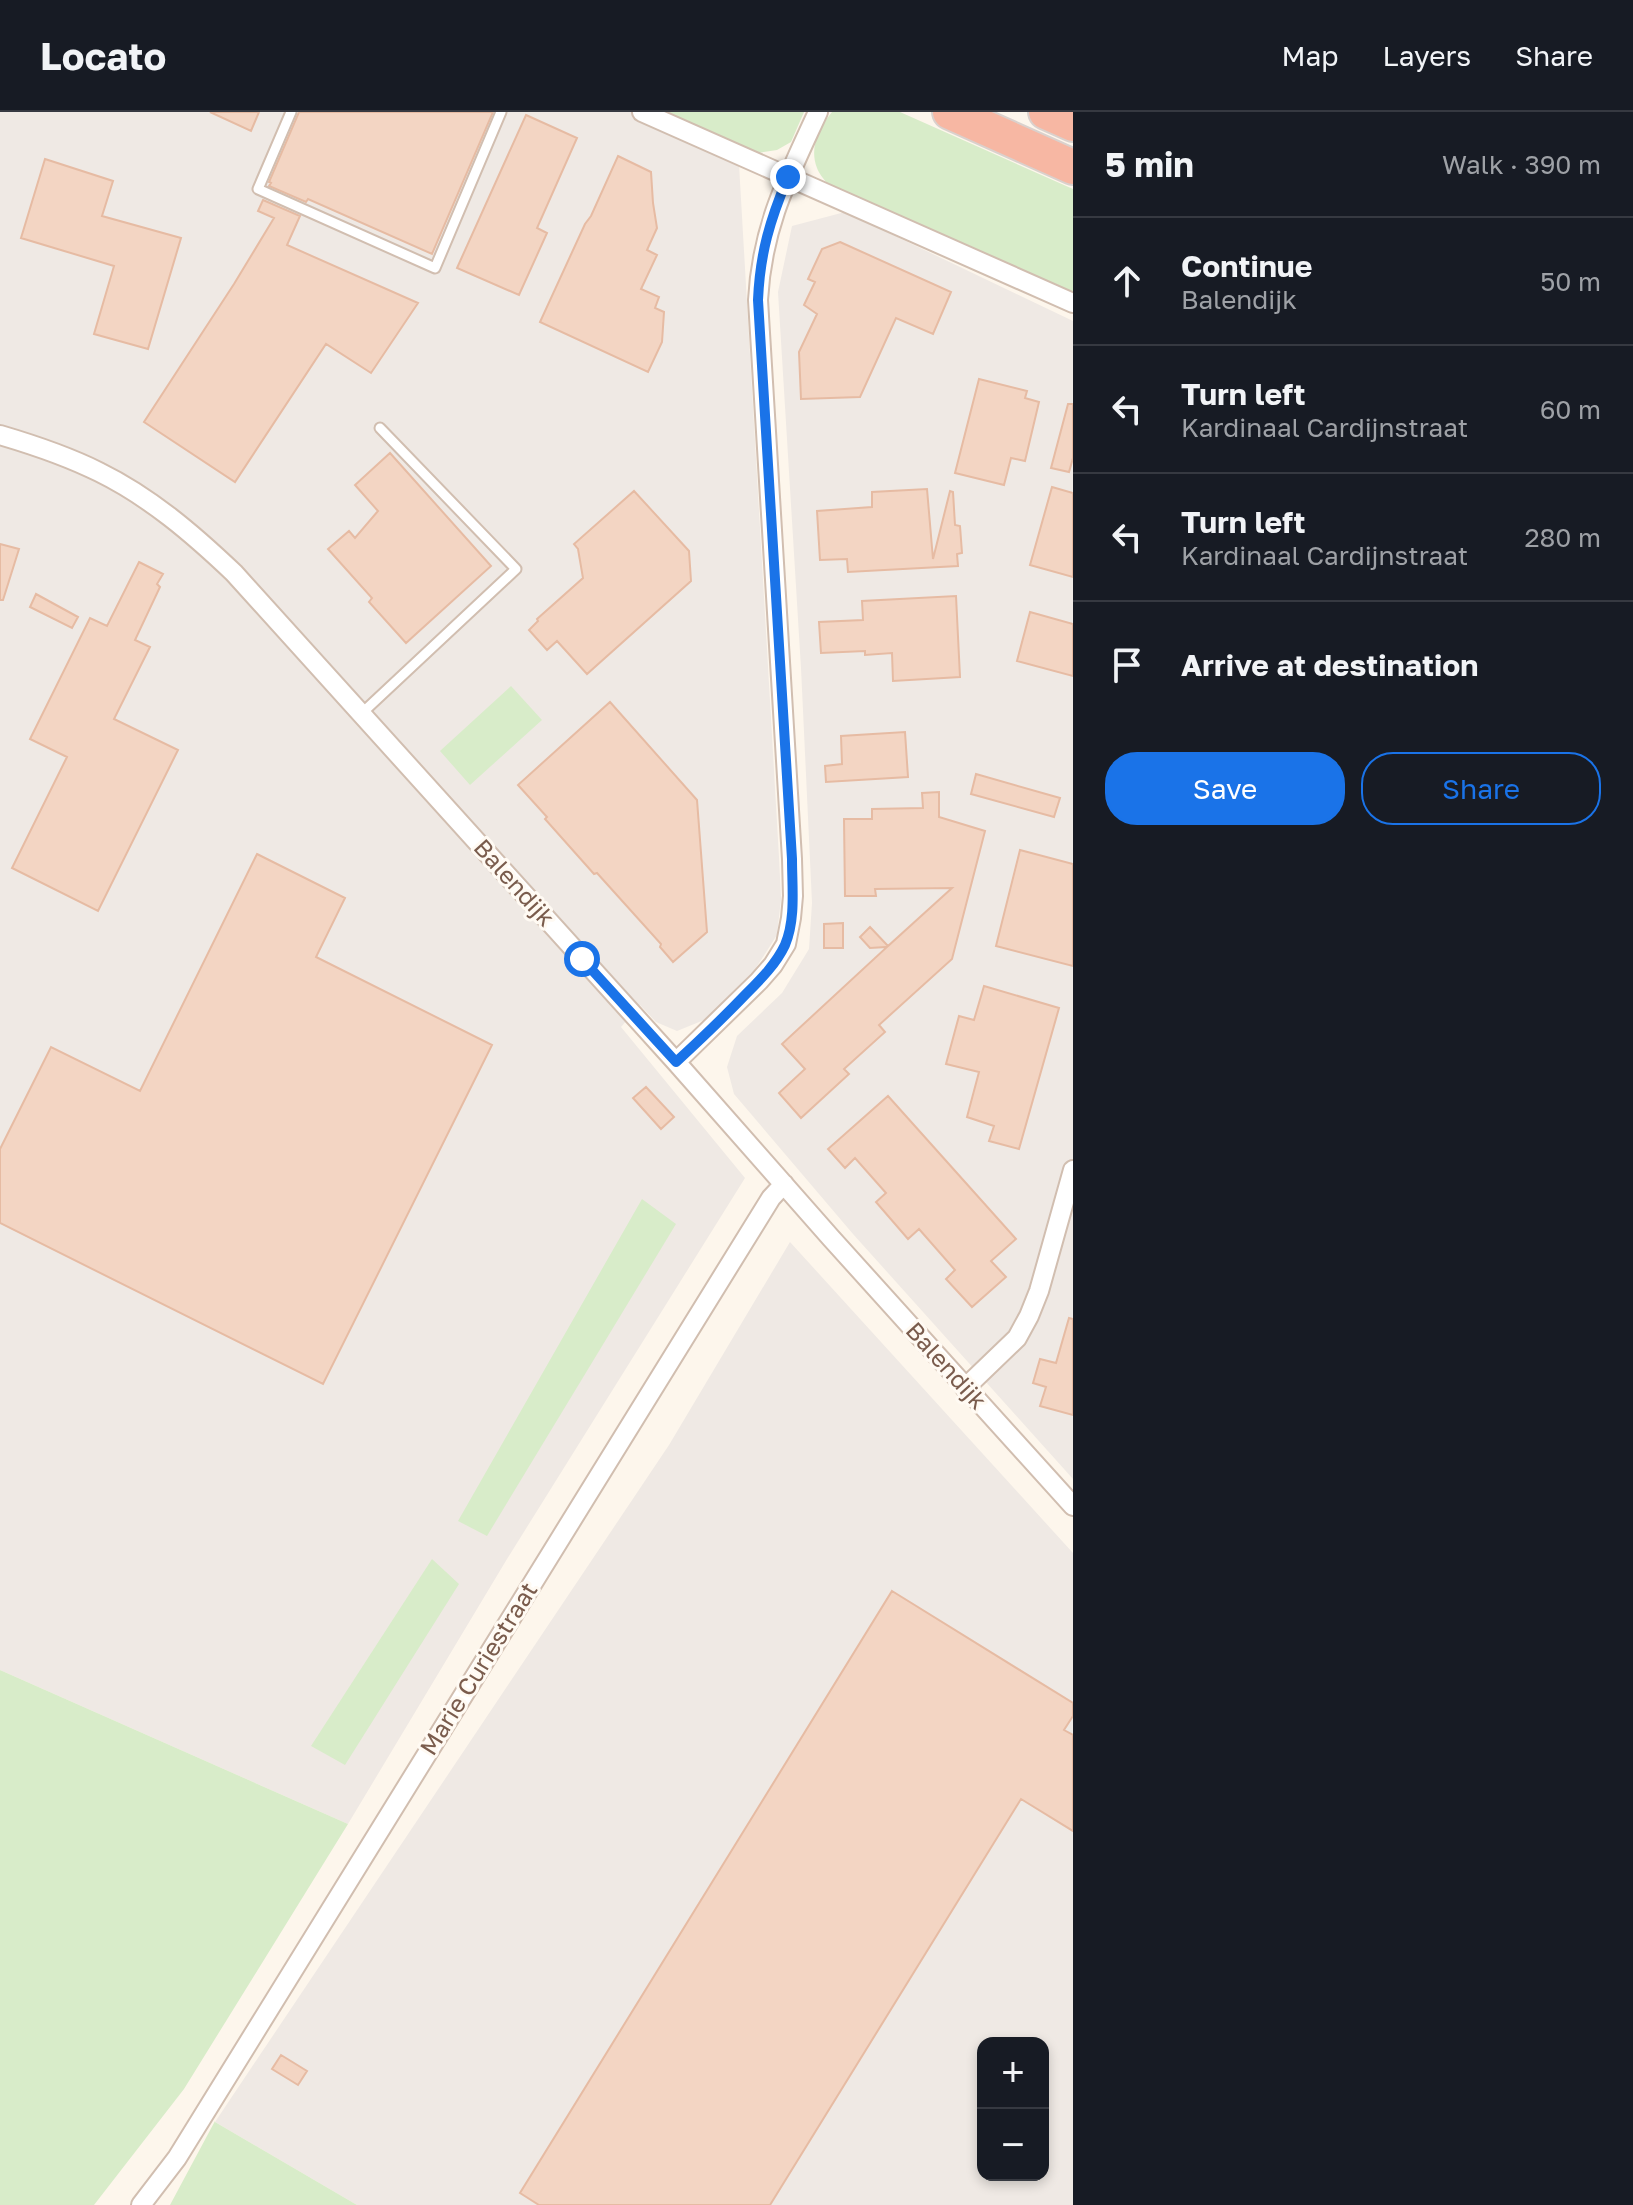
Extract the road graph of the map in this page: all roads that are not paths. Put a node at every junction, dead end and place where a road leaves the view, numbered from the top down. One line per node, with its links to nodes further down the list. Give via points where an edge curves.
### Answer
1 (291, 112): 2 (lane, via 258,189 435,268)
2 (501, 112)
3 (642, 112): 9 (street)
4 (818, 112): 9 (street)
5 (950, 112): 8 (highway)
6 (1046, 112): 7 (highway)
7 (1073, 124)
8 (1073, 167)
9 (788, 177): 10 (street); 14 (street, via 764,243 758,300 792,859 791,918 786,944 773,965)
10 (1073, 303)
11 (380, 428): 13 (lane, via 516,569)
12 (0, 435): 13 (street, Balendijk, via 101,472 178,523 234,573)
13 (361, 714): 14 (street, Balendijk)
14 (676, 1062): 16 (street, Balendijk)
15 (1073, 1170): 17 (street, via 1029,1316 1017,1338)
16 (784, 1184): 17 (street, Balendijk); 19 (street, Marie Curiestraat)
17 (965, 1388): 18 (street, Balendijk)
18 (1073, 1506)
19 (177, 2158): 20 (street, Marie Curiestraat); 21 (street, Marie Curiestraat)
20 (141, 2205)
21 (155, 2205)

